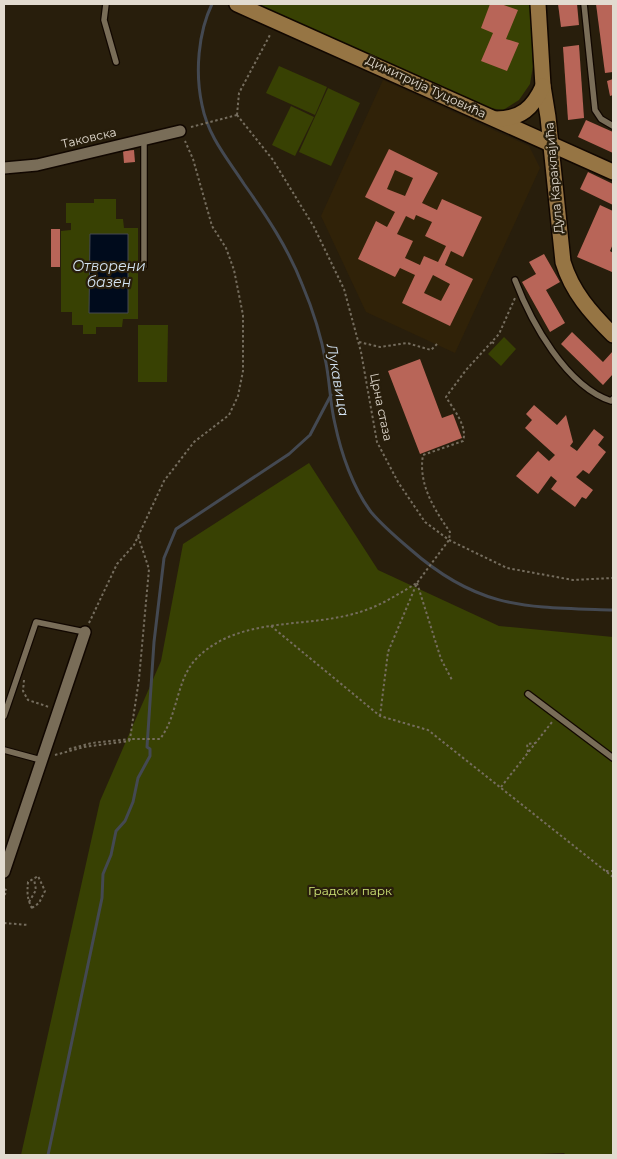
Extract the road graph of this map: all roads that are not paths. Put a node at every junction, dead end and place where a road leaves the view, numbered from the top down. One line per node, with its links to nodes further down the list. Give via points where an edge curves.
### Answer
1 (106, 4): 5 (lane, via 104,20)
2 (538, 4): 6 (street, Дула Караклајића)
3 (584, 4): 8 (lane, via 595,110 601,119)
4 (239, 5): 7 (street, Димитрија Туцовића)
5 (116, 62)
6 (543, 86): 7 (street, via 528,111 513,118); 11 (street, Дула Караклајића)
7 (496, 119): 11 (street, Димитрија Туцовића)
8 (613, 126)
9 (180, 131): 10 (street, Таковска)
10 (144, 140): 12 (street, Таковска, via 37,165); 14 (lane)
11 (551, 143): 13 (street, Димитрија Туцовића); 16 (street, Дула Караклајића, via 566,274 584,303)
12 (4, 168)
13 (613, 172)
14 (144, 266)
15 (515, 280): 17 (lane, via 534,323 553,353 597,396)
16 (613, 335)
17 (612, 402)
18 (85, 632): 20 (lane, via 36,622); 23 (street)
19 (528, 694): 22 (lane)
20 (4, 716)
21 (4, 750): 23 (lane)
22 (613, 758)
23 (41, 760): 24 (street)
24 (4, 872)

